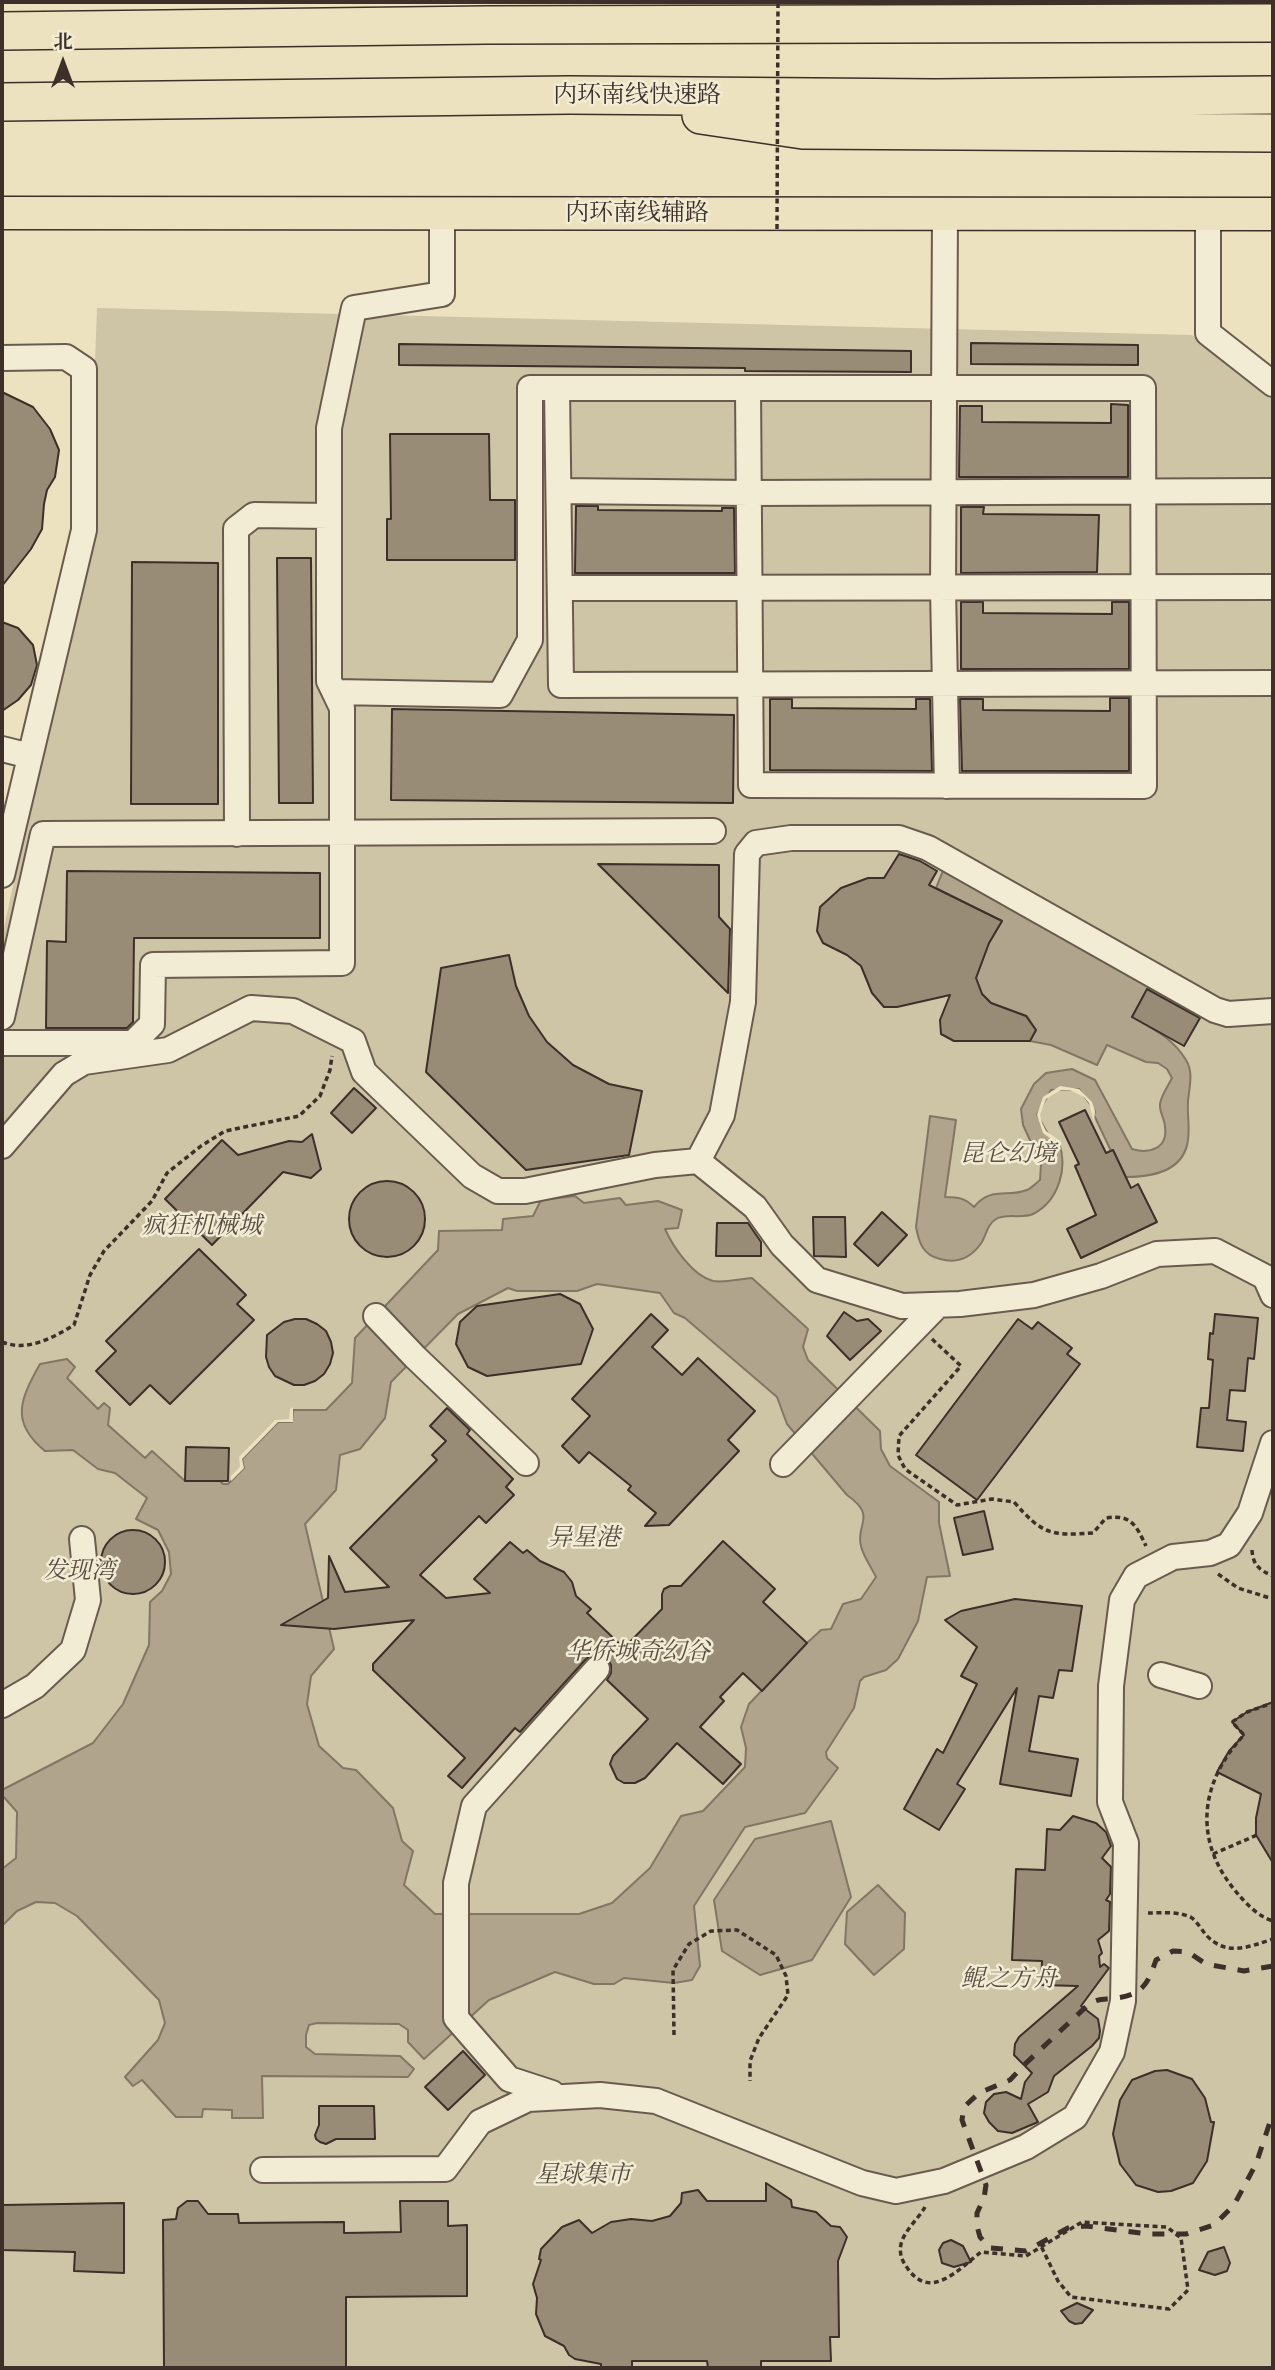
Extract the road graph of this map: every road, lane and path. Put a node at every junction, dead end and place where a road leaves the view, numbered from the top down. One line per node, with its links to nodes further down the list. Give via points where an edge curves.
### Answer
1 (778, 2): 13 (path, bridge)
2 (1273, 23): 3 (highway, via 486,24)
3 (2, 31)
4 (569, 95): 5 (highway, 内环南线快速路); 6 (highway, 内环南线快速路); 7 (highway, via 803,130)
5 (1273, 95)
6 (2, 102)
7 (1273, 133)
8 (2, 213): 9 (main road, 内环南线辅路)
9 (442, 214): 10 (main road, 内环南线辅路); 24 (street, via 442,295 354,308 329,428)
10 (945, 214): 11 (main road, 内环南线辅路); 18 (street)
11 (1208, 214): 12 (main road, 内环南线辅路); 15 (street, via 1208,333)
12 (1273, 214)
13 (777, 229)
14 (2, 358): 36 (street, via 66,357 83,369 83,530)
15 (1273, 384)
16 (557, 388): 17 (street); 19 (street); 34 (street, via 530,388 530,640 500,695)
17 (748, 388): 18 (street); 23 (street)
18 (943, 388): 21 (street, via 1143,388); 22 (street)
19 (559, 491): 23 (street); 26 (street)
20 (1273, 491): 21 (street)
21 (1143, 492): 22 (street); 29 (street)
22 (943, 493): 23 (street); 28 (street)
23 (749, 494): 27 (street)
24 (329, 516): 34 (street, via 329,681); 40 (street, via 254,515 236,529)
25 (1273, 587): 29 (street)
26 (560, 588): 27 (street); 33 (street, via 561,685)
27 (750, 589): 28 (street); 33 (street)
28 (943, 589): 29 (street); 31 (street)
29 (1144, 589): 32 (street)
30 (1273, 683): 32 (street)
31 (946, 684): 32 (street); 33 (street); 37 (street)
32 (1144, 684): 37 (street, via 1144,786)
33 (750, 685): 37 (street, via 751,785)
34 (335, 692): 39 (street, via 342,708)
35 (2, 749): 36 (street)
36 (30, 756): 41 (street)
37 (947, 786)
38 (713, 831): 39 (street)
39 (342, 833): 40 (street); 45 (street, via 342,963 153,965 152,1024 133,1043)
40 (237, 834): 43 (street, via 43,834)
41 (2, 875)
42 (1273, 1011): 47 (street, via 1228,1014 1215,1010 928,848 899,838 791,838 755,843 747,854 743,1002 722,1115)
43 (2, 1017)
44 (322, 1026): 46 (street, via 293,1011 251,1009 168,1050 84,1062 64,1074); 47 (street, via 353,1041 364,1072 472,1176 498,1191 525,1191); 52 (path, via 333,1046 320,1096 299,1116 225,1132 201,1146 167,1174 152,1201 104,1251 90,1275 74,1325 46,1341 13,1347)
45 (2, 1043)
46 (2, 1146)
47 (698, 1161): 49 (street, via 755,1208 782,1245 817,1280 902,1306)
48 (1273, 1295): 49 (street, via 1265,1277 1215,1251 1157,1255 1034,1295)
49 (938, 1305): 51 (street)
50 (376, 1316): 54 (street)
51 (918, 1325): 55 (street); 59 (path, via 961,1366 899,1436 898,1454 905,1469 957,1505 992,1499 1014,1502 1035,1525 1065,1535 1093,1533 1105,1518 1121,1516 1134,1523)
52 (2, 1342)
53 (1273, 1443): 58 (street, via 1250,1513 1229,1545)
54 (526, 1463)
55 (783, 1464)
56 (82, 1539): 65 (street, via 88,1600 73,1650 35,1686)
57 (1252, 1548): 60 (path, via 1253,1561)
58 (1210, 1553): 59 (street, via 1173,1557); 61 (path, via 1218,1576)
59 (1155, 1567): 69 (street, via 1136,1576 1122,1600 1111,1686 1110,1802 1126,1843)
60 (1273, 1576)
61 (1273, 1600)
62 (597, 1669): 74 (street, via 474,1806 456,1883 456,2018 509,2079)
63 (1161, 1675): 64 (street)
64 (1199, 1686)
65 (2, 1705)
66 (1267, 1705): 68 (path, via 1232,1722 1244,1735 1229,1751 1208,1795 1206,1823)
67 (1256, 1835): 68 (path)
68 (1213, 1853): 70 (path, via 1224,1879 1243,1900)
69 (1124, 1913): 71 (path, via 1192,1918 1217,1946 1232,1949); 76 (street, via 1123,2001 1112,2052 1076,2117 1027,2147)
70 (1273, 1921)
71 (1273, 1940)
72 (674, 2035): 73 (path, via 673,1970 689,1944 710,1931 737,1930 776,1955 786,1976 788,1995 759,2038 750,2061)
73 (750, 2081)
74 (565, 2096): 75 (street, via 528,2099 480,2122 445,2169); 76 (street, via 656,2101 862,2183 897,2191)
75 (263, 2170)
76 (927, 2184): 77 (path, via 925,2208 901,2242 901,2259 915,2279 931,2283 945,2279 981,2252 1027,2256)
77 (1041, 2246): 77 (path, via 1082,2222 1167,2227 1181,2238 1188,2290 1169,2309 1072,2297 1058,2281)

